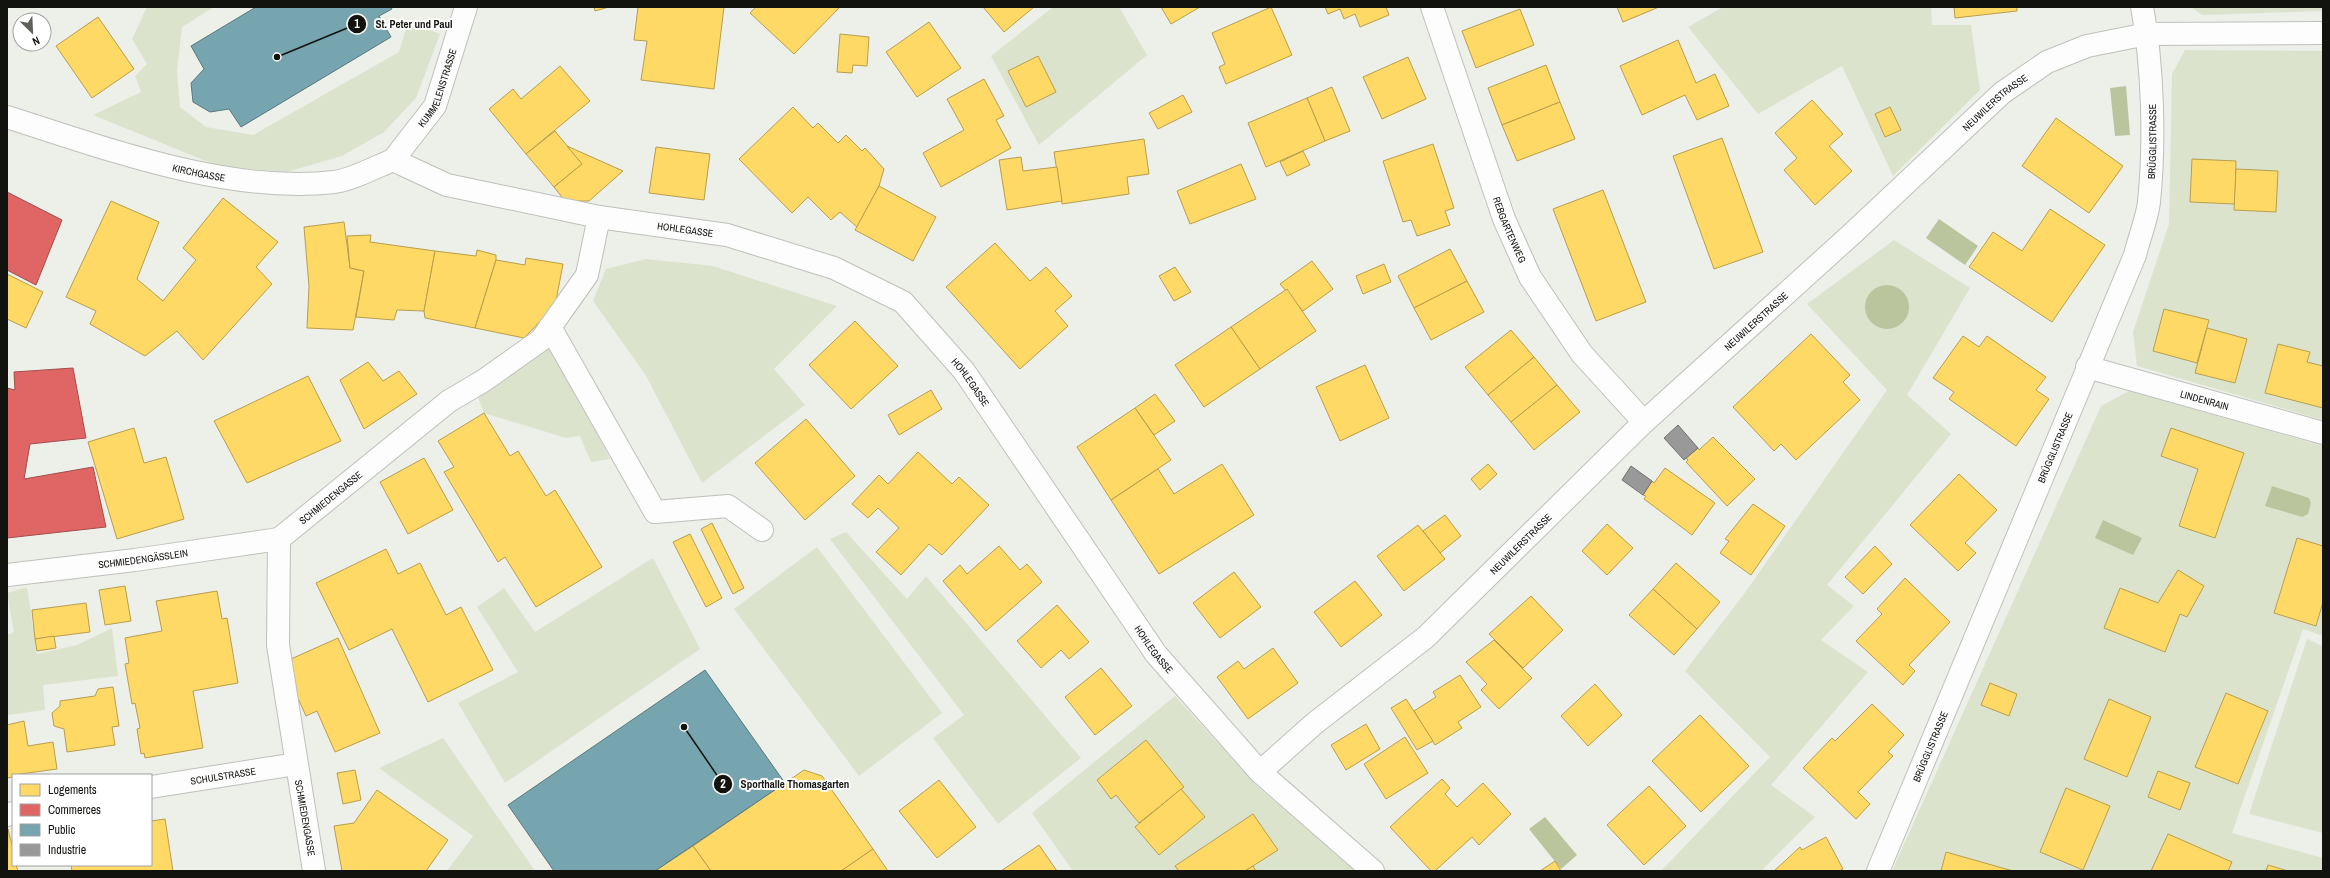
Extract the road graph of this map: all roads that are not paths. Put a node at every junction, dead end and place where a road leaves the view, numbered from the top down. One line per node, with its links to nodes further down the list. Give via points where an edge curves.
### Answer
1 (466, 7): 7 (street, KUMMELENSTRASSE, via 435,106)
2 (1432, 7): 11 (street, REBGARTENWEG, via 1504,219 1530,277 1582,354)
3 (2142, 7): 5 (street, BRÜGGLISTRASSE)
4 (2323, 33): 5 (street, NEUWILERSTRASSE)
5 (2147, 34): 10 (street, BRÜGGLISTRASSE, via 2152,144 2148,203 2135,255); 11 (street, NEUWILERSTRASSE, via 2087,46 2047,62 2002,93 1853,233)
6 (7, 117): 7 (street, KIRCHGASSE, via 138,158 259,184 335,182)
7 (394, 160): 8 (street, HOHLEGASSE, via 447,185)
8 (599, 217): 9 (street, SCHMIEDENGASSE, via 587,275); 17 (street, HOHLEGASSE, via 727,235 834,268 903,302 964,371 1156,654)
9 (550, 327): 13 (street, via 655,512 728,506); 14 (street, SCHMIEDENGASSE, via 540,340 483,382 449,400)
10 (2087, 367): 12 (street, LINDENRAIN); 21 (street, BRÜGGLISTRASSE)
11 (1644, 422): 17 (street, NEUWILERSTRASSE, via 1426,637 1315,723)
12 (2323, 433)
13 (762, 530)
14 (279, 538): 15 (street, SCHMIEDENGÄSSLEIN, via 135,560); 16 (street, SCHMIEDENGASSE, via 278,645)
15 (7, 575)
16 (296, 764): 18 (street, SCHULSTRASSE); 19 (street, SCHMIEDENGASSE)
17 (1260, 772): 20 (street, HOHLEGASSE)
18 (152, 787)
19 (314, 871)
20 (1373, 871)
21 (1878, 871)

